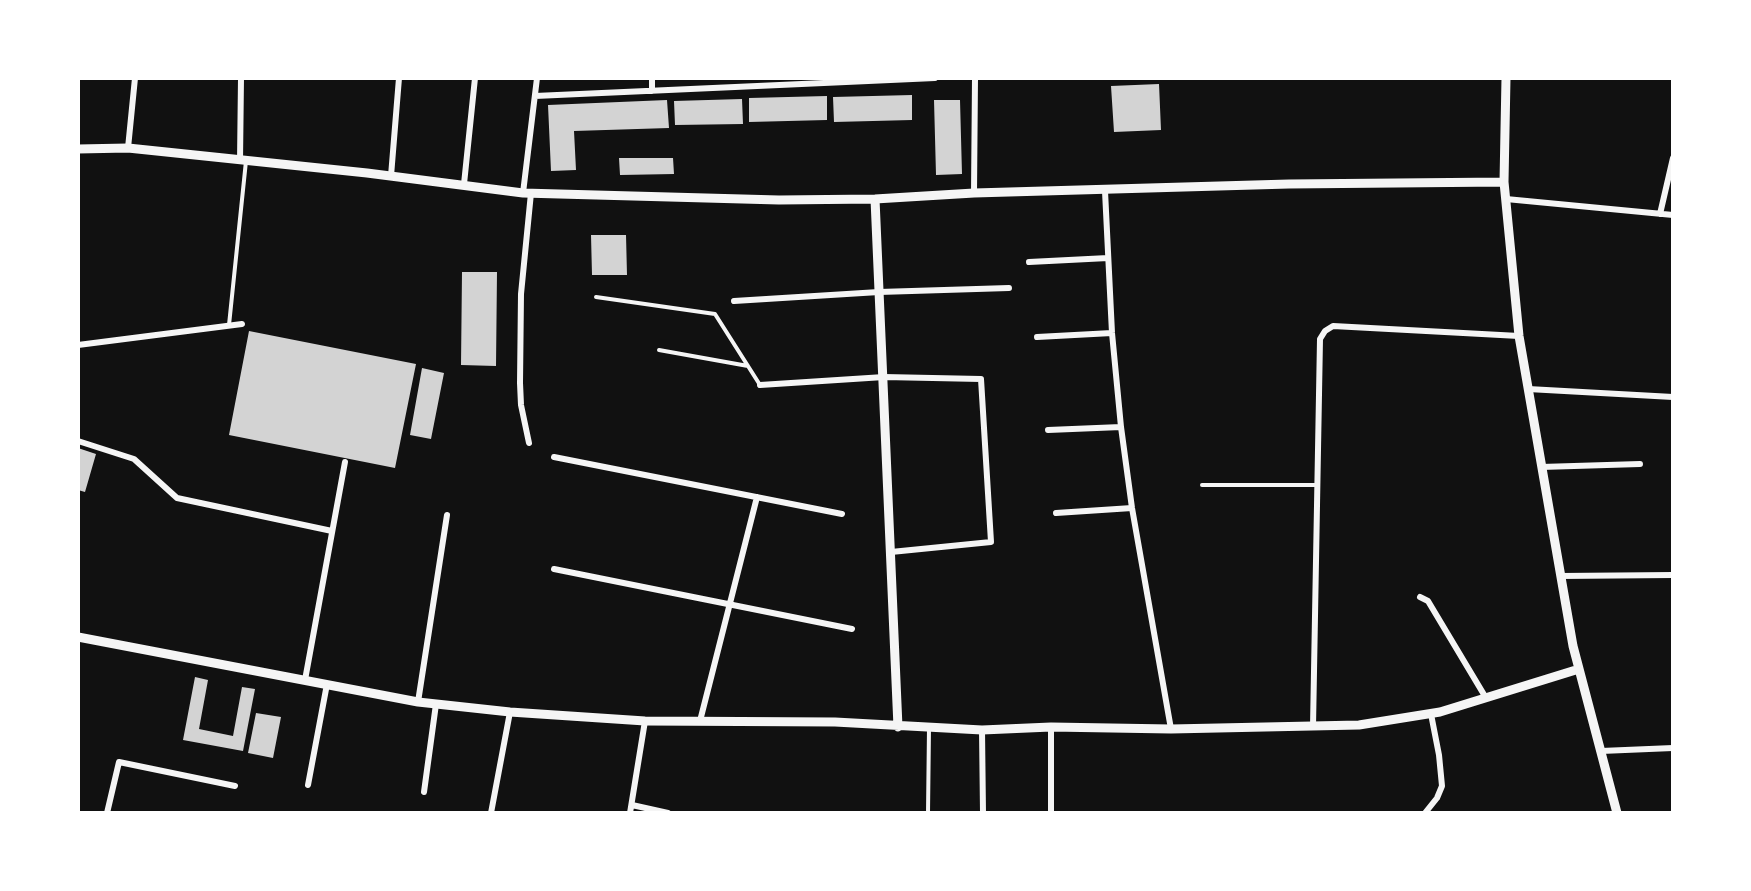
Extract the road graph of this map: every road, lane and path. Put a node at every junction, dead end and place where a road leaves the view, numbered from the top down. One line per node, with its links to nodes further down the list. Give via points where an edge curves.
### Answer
1 (135, 78): 12 (street)
2 (241, 78): 15 (street)
3 (399, 78): 16 (street)
4 (475, 78): 18 (street)
5 (537, 78): 11 (street)
6 (652, 78): 10 (street)
7 (935, 78): 10 (street)
8 (975, 78): 21 (street)
9 (1506, 78): 17 (street)
10 (652, 91): 11 (street)
11 (535, 96): 20 (street)
12 (128, 148): 13 (street); 15 (street)
13 (78, 149)
14 (1673, 158): 24 (street)
15 (243, 161): 16 (street); 33 (lane)
16 (391, 176): 18 (street)
17 (1504, 182): 19 (street); 23 (street)
18 (464, 184): 20 (street)
19 (1105, 191): 21 (street); 26 (street)
20 (527, 193): 22 (street); 47 (street, via 520,382)
21 (974, 193): 22 (street)
22 (875, 199): 29 (street)
23 (1506, 199): 24 (street); 35 (street)
24 (1660, 214): 25 (street)
25 (1673, 215)
26 (1108, 258): 27 (street); 34 (street)
27 (1029, 262)
28 (1009, 288): 29 (street)
29 (879, 292): 31 (street); 40 (street)
30 (596, 297): 39 (lane, via 715,314)
31 (734, 302)
32 (242, 324): 33 (street)
33 (228, 326): 37 (street)
34 (1112, 333): 36 (street); 44 (street)
35 (1519, 336): 42 (street); 52 (street, via 1333,326 1320,339)
36 (1037, 337)
37 (78, 345)
38 (658, 350): 39 (lane)
39 (749, 366): 41 (lane)
40 (884, 377): 41 (street); 60 (street); 60 (street, via 981,379 991,542)
41 (760, 385)
42 (1528, 389): 43 (street); 51 (street)
43 (1673, 397)
44 (1121, 427): 45 (street); 55 (street)
45 (1048, 430)
46 (78, 441): 59 (street, via 134,459 177,498)
47 (529, 442)
48 (554, 457): 54 (street)
49 (345, 462): 59 (street)
50 (1640, 464): 51 (street)
51 (1541, 467): 63 (street)
52 (1317, 484): 53 (lane); 80 (street)
53 (1202, 485)
54 (757, 497): 57 (street); 65 (street)
55 (1132, 508): 56 (street); 82 (street)
56 (1056, 513)
57 (842, 514)
58 (447, 515): 72 (street)
59 (332, 531): 69 (street)
60 (891, 552): 78 (street)
61 (554, 569): 65 (street)
62 (1673, 575): 63 (street)
63 (1560, 576): 68 (street)
64 (1420, 597): 71 (street, via 1428,601)
65 (730, 605): 66 (street); 77 (street)
66 (852, 630)
67 (78, 637): 69 (street)
68 (1579, 669): 71 (street); 85 (street)
69 (305, 680): 70 (street)
70 (327, 684): 72 (street); 86 (street)
71 (1486, 698): 75 (street)
72 (418, 702): 73 (street)
73 (436, 704): 74 (street); 88 (street)
74 (510, 712): 76 (street); 91 (street)
75 (1431, 714): 80 (street, via 1359,725); 97 (street, via 1442,786)
76 (645, 721): 77 (street); 89 (street)
77 (700, 721): 78 (street, via 835,722)
78 (898, 727): 81 (street)
79 (1051, 727): 82 (street); 83 (street); 96 (street)
80 (1313, 727): 82 (street)
81 (929, 728): 83 (street); 94 (lane)
82 (1171, 729)
83 (982, 730): 95 (street)
84 (1673, 748): 85 (street)
85 (1600, 751): 98 (street)
86 (308, 785)
87 (235, 786): 90 (street, via 119,762)
88 (424, 792)
89 (632, 805): 92 (street); 93 (street)
90 (107, 813)
91 (491, 813)
92 (630, 813)
93 (668, 813)
94 (928, 813)
95 (983, 813)
96 (1051, 813)
97 (1425, 813)
98 (1617, 813)

